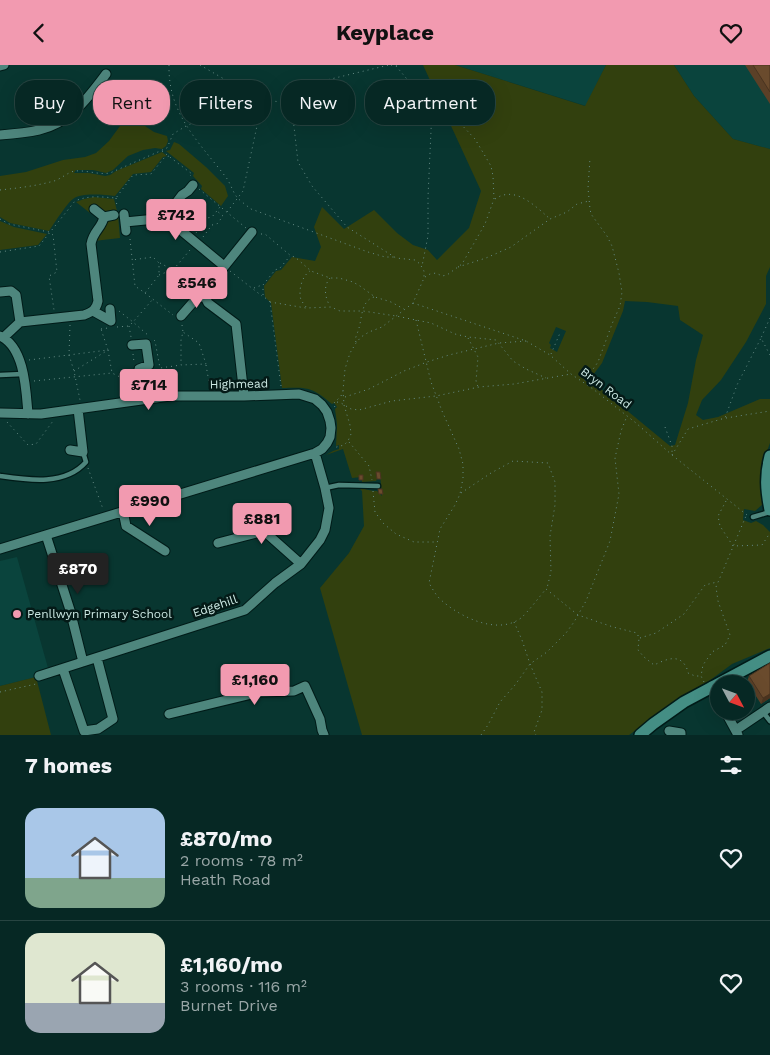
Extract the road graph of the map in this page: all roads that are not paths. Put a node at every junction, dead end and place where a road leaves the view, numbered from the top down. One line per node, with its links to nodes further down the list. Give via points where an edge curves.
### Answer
1 (4, 65): 2 (street)
2 (0, 66)
3 (106, 74): 4 (street, via 76,111 58,123 40,130)
4 (1, 132)
5 (193, 185): 7 (street)
6 (94, 209): 9 (street)
7 (166, 213): 10 (street); 12 (street)
8 (114, 215): 9 (street)
9 (104, 217): 16 (street, via 91,244 98,301)
10 (126, 226)
11 (252, 232): 12 (street)
12 (224, 266): 14 (street)
13 (0, 292): 18 (street, via 11,291 16,295)
14 (204, 295): 17 (street, via 195,300); 23 (street, via 208,303 236,325)
15 (110, 309): 16 (street, via 110,321)
16 (93, 311): 18 (street, via 84,315)
17 (180, 319)
18 (20, 322): 19 (street)
19 (2, 337): 22 (street, via 21,361)
20 (132, 345): 24 (street, via 146,344 149,365 139,369)
21 (0, 375): 22 (lane)
22 (24, 378): 27 (street)
23 (244, 396): 24 (street, Highmead, via 170,396); 29 (street, Highmead, via 299,394 315,399 327,412 331,429 326,444)
24 (141, 400): 25 (street, Highmead)
25 (80, 409): 27 (street, Highmead); 30 (street)
26 (0, 413): 27 (street, Highmead)
27 (28, 414)
28 (70, 450): 30 (street)
29 (315, 453): 34 (street, Edgehill); 35 (street)
30 (84, 456): 32 (lane, via 80,468 46,480)
31 (770, 456): 36 (main road, via 766,487)
32 (0, 476)
33 (378, 486): 34 (lane)
34 (325, 488): 42 (street, Edgehill, via 329,508 325,529)
35 (123, 511): 38 (street); 41 (street, via 126,526)
36 (770, 511): 37 (lane)
37 (753, 517)
38 (46, 535): 40 (street); 45 (street)
39 (218, 543): 42 (street, via 264,531)
40 (0, 549)
41 (165, 551)
42 (301, 564): 44 (street, Edgehill, via 245,610)
43 (770, 656): 47 (main road)
44 (97, 658): 45 (street, Edgehill); 46 (street, via 113,719 98,729 84,731)
45 (84, 662): 46 (street, Edgehill)
46 (63, 669): 48 (street, Edgehill)
47 (734, 675)
48 (40, 676)
49 (710, 688): 57 (main road, via 684,702)
50 (767, 709): 53 (lane); 55 (street)
51 (169, 714): 56 (street, via 260,692 294,691 305,686)
52 (730, 720): 55 (street)
53 (770, 721)
54 (669, 731): 58 (street)
55 (737, 733)
56 (324, 735)
57 (640, 735)
58 (681, 735)

